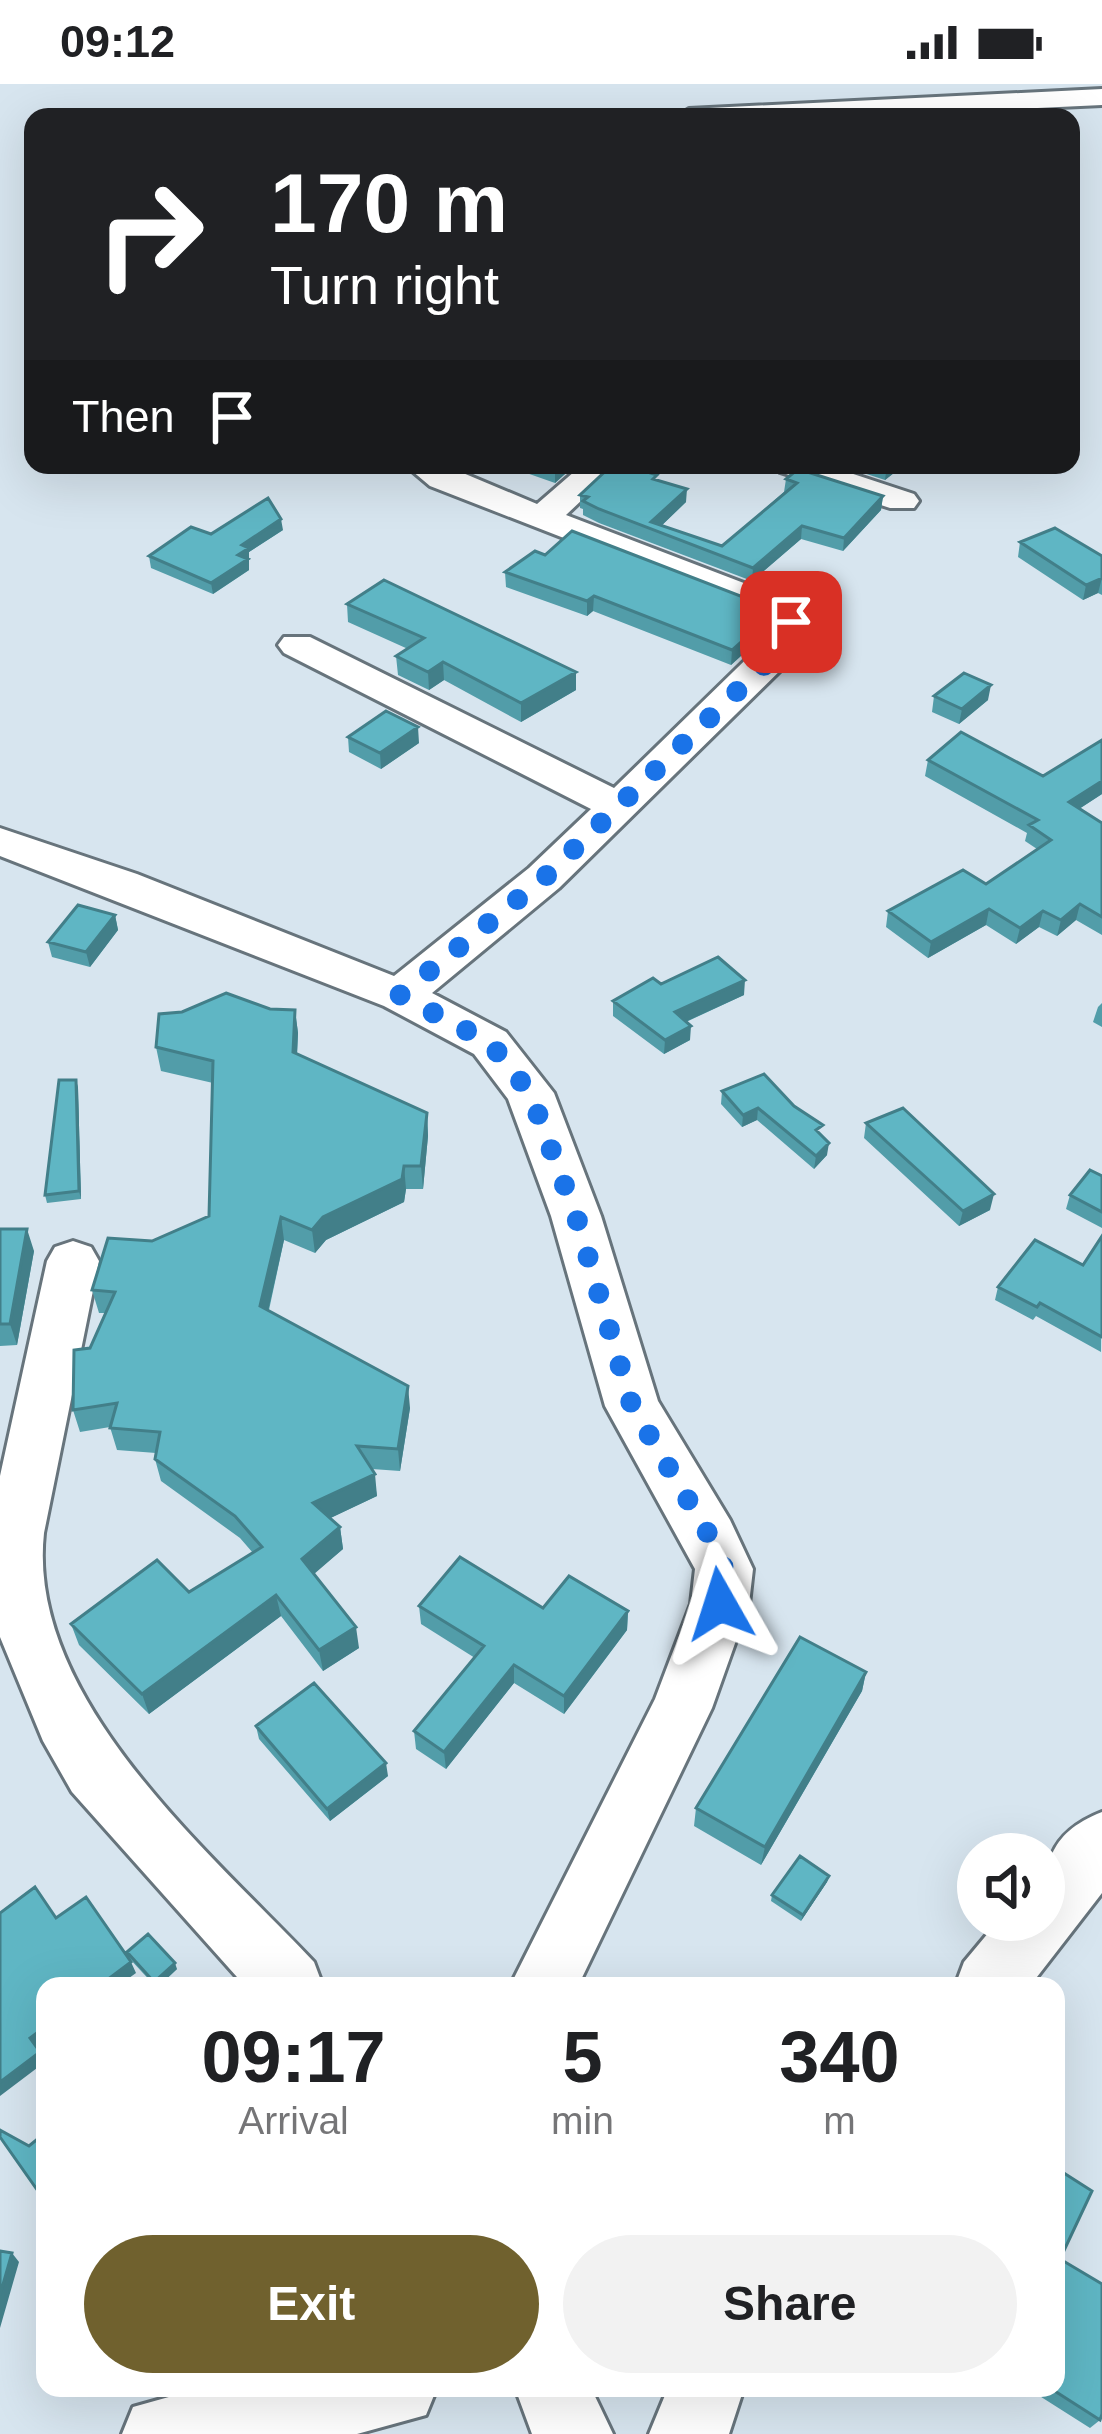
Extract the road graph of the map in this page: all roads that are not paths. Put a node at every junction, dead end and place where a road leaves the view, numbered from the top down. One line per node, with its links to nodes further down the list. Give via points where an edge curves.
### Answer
1 (1102, 97): 2 (street)
2 (875, 108)
3 (435, 474): 7 (street)
4 (592, 474): 7 (street)
5 (820, 474): 6 (street)
6 (902, 501)
7 (542, 518): 9 (street, via 783,611 791,622 783,647)
8 (297, 645): 9 (street)
9 (618, 806): 11 (street)
10 (0, 841): 11 (street)
11 (400, 995): 17 (street, via 490,1043 530,1093 632,1406 724,1569 720,1604 682,1708)
12 (73, 1261): 16 (street, via 16,1533 11,1573 21,1617 94,1771)
13 (1102, 1842): 14 (street)
14 (1065, 1889)
15 (1024, 1941): 18 (street)
16 (282, 1977)
17 (548, 1977)
18 (995, 1977)
19 (352, 2397): 21 (street)
20 (556, 2397): 22 (street)
21 (160, 2434)
22 (575, 2434)

